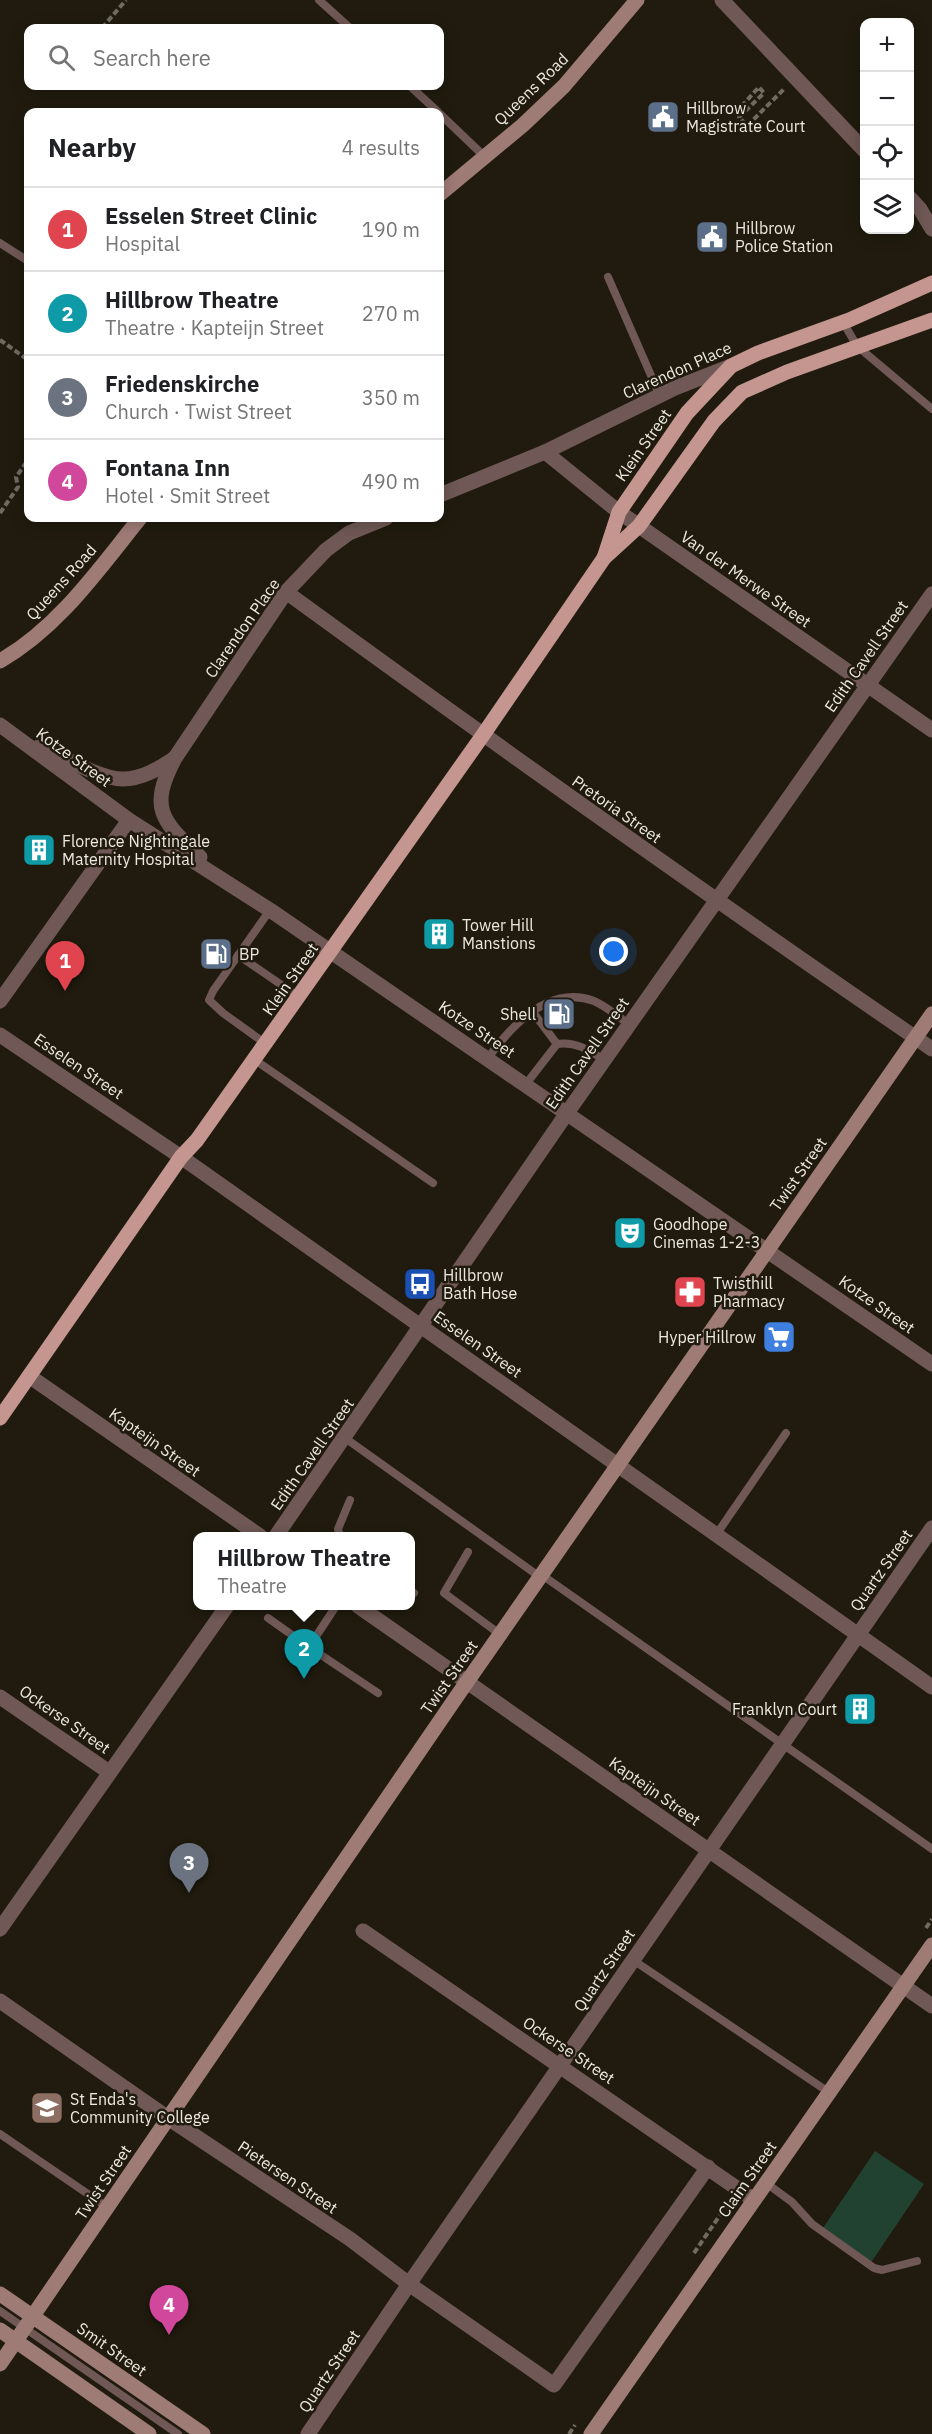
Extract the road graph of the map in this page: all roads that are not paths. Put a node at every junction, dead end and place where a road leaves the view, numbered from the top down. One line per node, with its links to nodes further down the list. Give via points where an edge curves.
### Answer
1 (319, 0): 4 (lane)
2 (637, 0): 9 (street, Queens Road, via 564,86)
3 (722, 0): 8 (street)
4 (346, 24)
5 (414, 90): 6 (lane)
6 (434, 108)
7 (444, 118): 9 (lane)
8 (860, 146)
9 (484, 156): 10 (street, Queens Road)
10 (444, 191)
11 (914, 203): 12 (street)
12 (932, 229)
13 (0, 243): 14 (lane)
14 (24, 258)
15 (608, 277): 21 (lane)
16 (932, 283): 18 (main road, Clarendon Place)
17 (932, 320): 19 (main road)
18 (843, 322): 19 (lane); 20 (main road, Clarendon Place)
19 (857, 346): 22 (lane); 28 (main road, via 742,392 714,421)
20 (731, 366): 21 (street, Clarendon Place); 25 (main road, Klein Street, via 687,413)
21 (660, 396): 23 (street, Clarendon Place)
22 (932, 409)
23 (545, 452): 24 (street, Clarendon Place); 25 (street, Van der Merwe Street)
24 (444, 493)
25 (619, 512): 28 (street, Van der Merwe Street); 29 (main road, Klein Street)
26 (137, 522): 32 (street, Queens Road, via 49,626)
27 (376, 522): 30 (street, Clarendon Place, via 334,544)
28 (639, 526): 29 (main road, Klein Street); 33 (street, Van der Merwe Street)
29 (604, 558): 36 (main road, Klein Street)
30 (286, 591): 36 (street, Pretoria Street); 37 (street, Clarendon Place)
31 (932, 594): 33 (street, Edith Cavell Street)
32 (0, 661)
33 (868, 686): 35 (street, Van der Merwe Street); 40 (street, Edith Cavell Street)
34 (4, 728): 37 (street, Clarendon Place, via 93,770 122,779 145,775); 38 (street, Kotze Street)
35 (932, 730)
36 (483, 735): 40 (street, Pretoria Street); 42 (main road, Klein Street)
37 (175, 758): 39 (street, Clarendon Place, via 160,799 164,818)
38 (129, 820): 39 (street, Kotze Street); 45 (street)
39 (222, 878): 41 (street, Kotze Street)
40 (716, 901): 48 (street, Edith Cavell Street); 50 (street, Pretoria Street)
41 (270, 910): 42 (street, Kotze Street); 43 (lane)
42 (331, 951): 44 (main road, Klein Street); 54 (street, Kotze Street)
43 (238, 955): 44 (lane); 51 (lane, via 208,1000)
44 (299, 997): 51 (main road, Klein Street)
45 (0, 1001)
46 (532, 1011): 48 (lane, via 556,1000 574,998 594,1001); 52 (lane); 54 (lane, via 505,1034)
47 (932, 1014): 50 (street, Twist Street)
48 (629, 1024): 56 (street, Edith Cavell Street)
49 (0, 1035): 59 (street, Esselen Street)
50 (916, 1038): 53 (street, Pretoria Street); 61 (street, Twist Street)
51 (267, 1044): 55 (main road, Klein Street)
52 (557, 1044): 56 (lane, via 566,1042 583,1047); 57 (lane)
53 (932, 1049)
54 (488, 1058): 57 (street, Kotze Street)
55 (255, 1060): 59 (main road, Klein Street); 60 (lane)
56 (604, 1060): 58 (street, Edith Cavell Street)
57 (526, 1084): 58 (street, Kotze Street)
58 (567, 1113): 61 (street, Kotze Street); 62 (street, Edith Cavell Street)
59 (181, 1157): 62 (street, Esselen Street); 64 (main road, Klein Street)
60 (433, 1183)
61 (767, 1250): 63 (street, Kotze Street); 68 (street, Twist Street)
62 (422, 1327): 67 (street, Edith Cavell Street); 68 (street, Esselen Street)
63 (932, 1364)
64 (29, 1376): 65 (main road, Klein Street); 71 (street, Kapteijn Street)
65 (0, 1418)
66 (786, 1433): 74 (lane)
67 (345, 1438): 72 (street, Edith Cavell Street); 76 (lane)
68 (617, 1465): 74 (street, Esselen Street); 76 (street, Twist Street)
69 (350, 1500): 73 (lane)
70 (932, 1528): 82 (street, Quartz Street)
71 (254, 1532)
72 (279, 1532)
73 (339, 1532)
74 (716, 1535): 82 (street, Esselen Street)
75 (468, 1552): 81 (lane, via 444,1593)
76 (541, 1576): 81 (street, Twist Street); 88 (lane)
77 (223, 1610): 89 (street)
78 (333, 1610): 83 (lane)
79 (365, 1610): 84 (street, Kapteijn Street)
80 (268, 1618): 83 (lane)
81 (501, 1635): 84 (street, Twist Street)
82 (858, 1635): 85 (street, Esselen Street); 88 (street, Quartz Street)
83 (309, 1647): 86 (lane)
84 (467, 1684): 91 (street, Kapteijn Street); 101 (street, Twist Street)
85 (932, 1687)
86 (378, 1693)
87 (0, 1697): 89 (street, Ockerse Street)
88 (783, 1744): 90 (lane); 91 (street, Quartz Street)
89 (109, 1772): 92 (street)
90 (932, 1849)
91 (709, 1850): 95 (street, Quartz Street); 96 (street, Kapteijn Street)
92 (0, 1929)
93 (363, 1931): 99 (street, Ockerse Street)
94 (932, 1945): 96 (street, Claim Street)
95 (633, 1960): 99 (street, Quartz Street); 100 (lane)
96 (904, 1986): 98 (street, Kapteijn Street); 100 (street, Claim Street)
97 (0, 2001): 101 (street, Pietersen Street)
98 (932, 2006)
99 (560, 2066): 103 (street, Ockerse Street); 108 (street, Quartz Street)
100 (830, 2093): 104 (street, Claim Street)
101 (168, 2118): 106 (street, Twist Street); 108 (street, Pietersen Street, via 350,2239)
102 (0, 2134): 106 (lane)
103 (708, 2167): 105 (street, Ockerse Street); 108 (street, Pietersen Street, via 554,2385)
104 (766, 2183): 105 (street, Claim Street); 107 (lane, via 792,2202 812,2224 874,2268 882,2270)
105 (754, 2200): 119 (street, Claim Street)
106 (107, 2207): 111 (street, Twist Street)
107 (917, 2261)
108 (409, 2284): 118 (street, Quartz Street)
109 (0, 2294): 111 (street, Smit Street)
110 (0, 2311): 111 (lane)
111 (29, 2322): 113 (street, Twist Street); 116 (lane); 117 (street, Smit Street)
112 (0, 2330): 113 (street)
113 (16, 2341): 114 (street, Twist Street); 115 (street)
114 (0, 2364)
115 (150, 2434)
116 (178, 2434)
117 (203, 2434)
118 (308, 2434)
119 (591, 2434)

